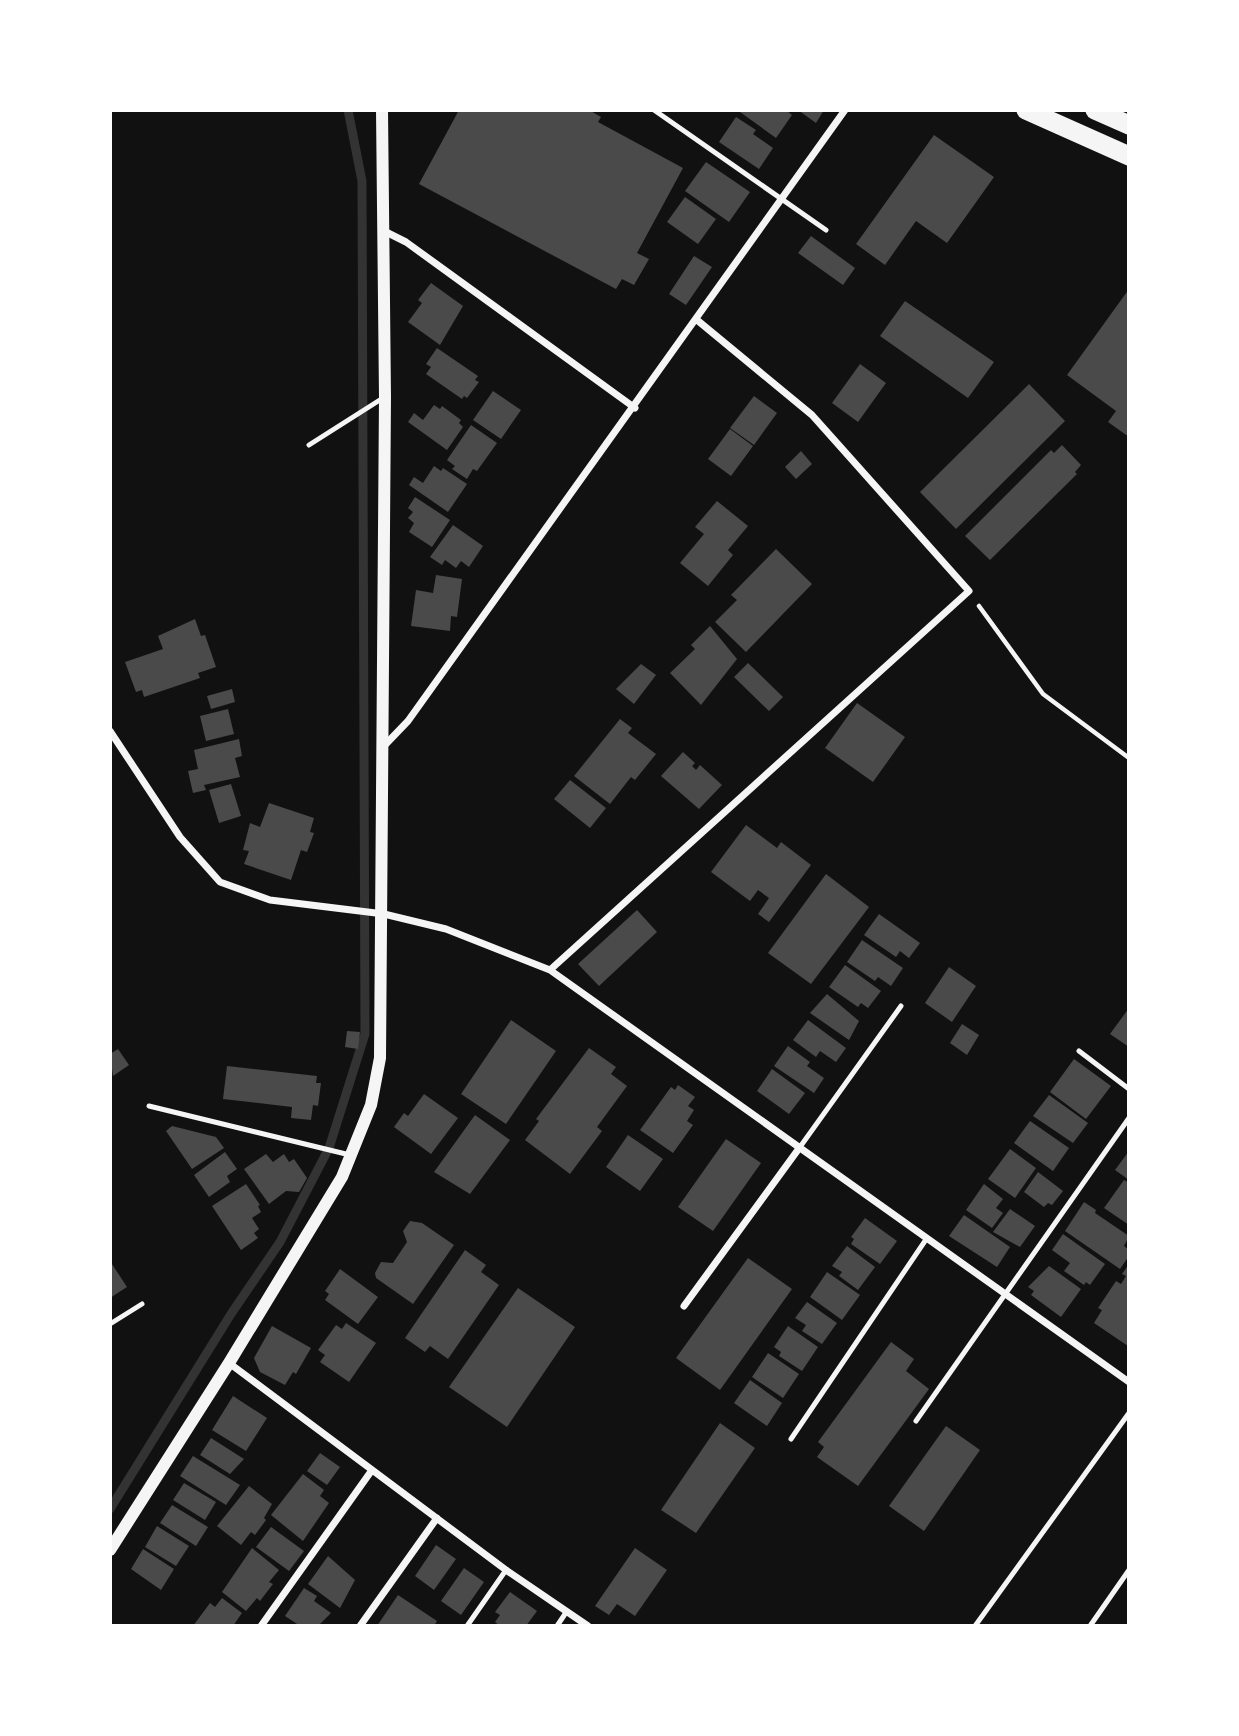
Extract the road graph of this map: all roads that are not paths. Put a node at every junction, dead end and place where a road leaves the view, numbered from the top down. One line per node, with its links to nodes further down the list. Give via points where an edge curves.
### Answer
1 (654, 110): 8 (lane)
2 (845, 110): 8 (street)
3 (1026, 110): 7 (highway)
4 (1095, 110): 6 (highway)
5 (381, 111): 10 (street)
6 (1129, 125)
7 (1129, 156)
8 (782, 199): 9 (lane); 11 (street)
9 (826, 230)
10 (383, 231): 12 (street); 13 (street, via 406,242)
11 (697, 320): 13 (street); 18 (street, via 812,415 969,591)
12 (385, 397): 14 (lane); 16 (street)
13 (635, 408): 16 (street, via 408,721)
14 (309, 445)
15 (110, 731): 17 (street, via 180,836 220,882 270,900)
16 (384, 746): 17 (street)
17 (384, 914): 18 (street, via 446,929); 25 (street, via 380,1058 371,1105)
18 (550, 970): 24 (street)
19 (901, 1006): 24 (lane)
20 (1079, 1051): 21 (lane)
21 (1129, 1089)
22 (149, 1106): 25 (lane)
23 (1129, 1118): 27 (lane)
24 (800, 1147): 26 (street); 29 (street)
25 (351, 1156): 31 (street)
26 (927, 1238): 27 (street); 35 (lane)
27 (1005, 1294): 32 (street); 34 (lane)
28 (142, 1304): 30 (lane)
29 (684, 1306)
30 (110, 1324)
31 (229, 1363): 36 (street); 38 (street)
32 (1129, 1382)
33 (1129, 1413): 47 (lane)
34 (916, 1421)
35 (791, 1439)
36 (372, 1470): 37 (street); 42 (street)
37 (437, 1518): 39 (street); 43 (street)
38 (110, 1550)
39 (506, 1570): 41 (street); 44 (lane)
40 (1129, 1570): 48 (lane)
41 (567, 1611): 45 (lane); 46 (street)
42 (261, 1626)
43 (360, 1626)
44 (467, 1626)
45 (557, 1626)
46 (587, 1626)
47 (975, 1626)
48 (1090, 1626)

